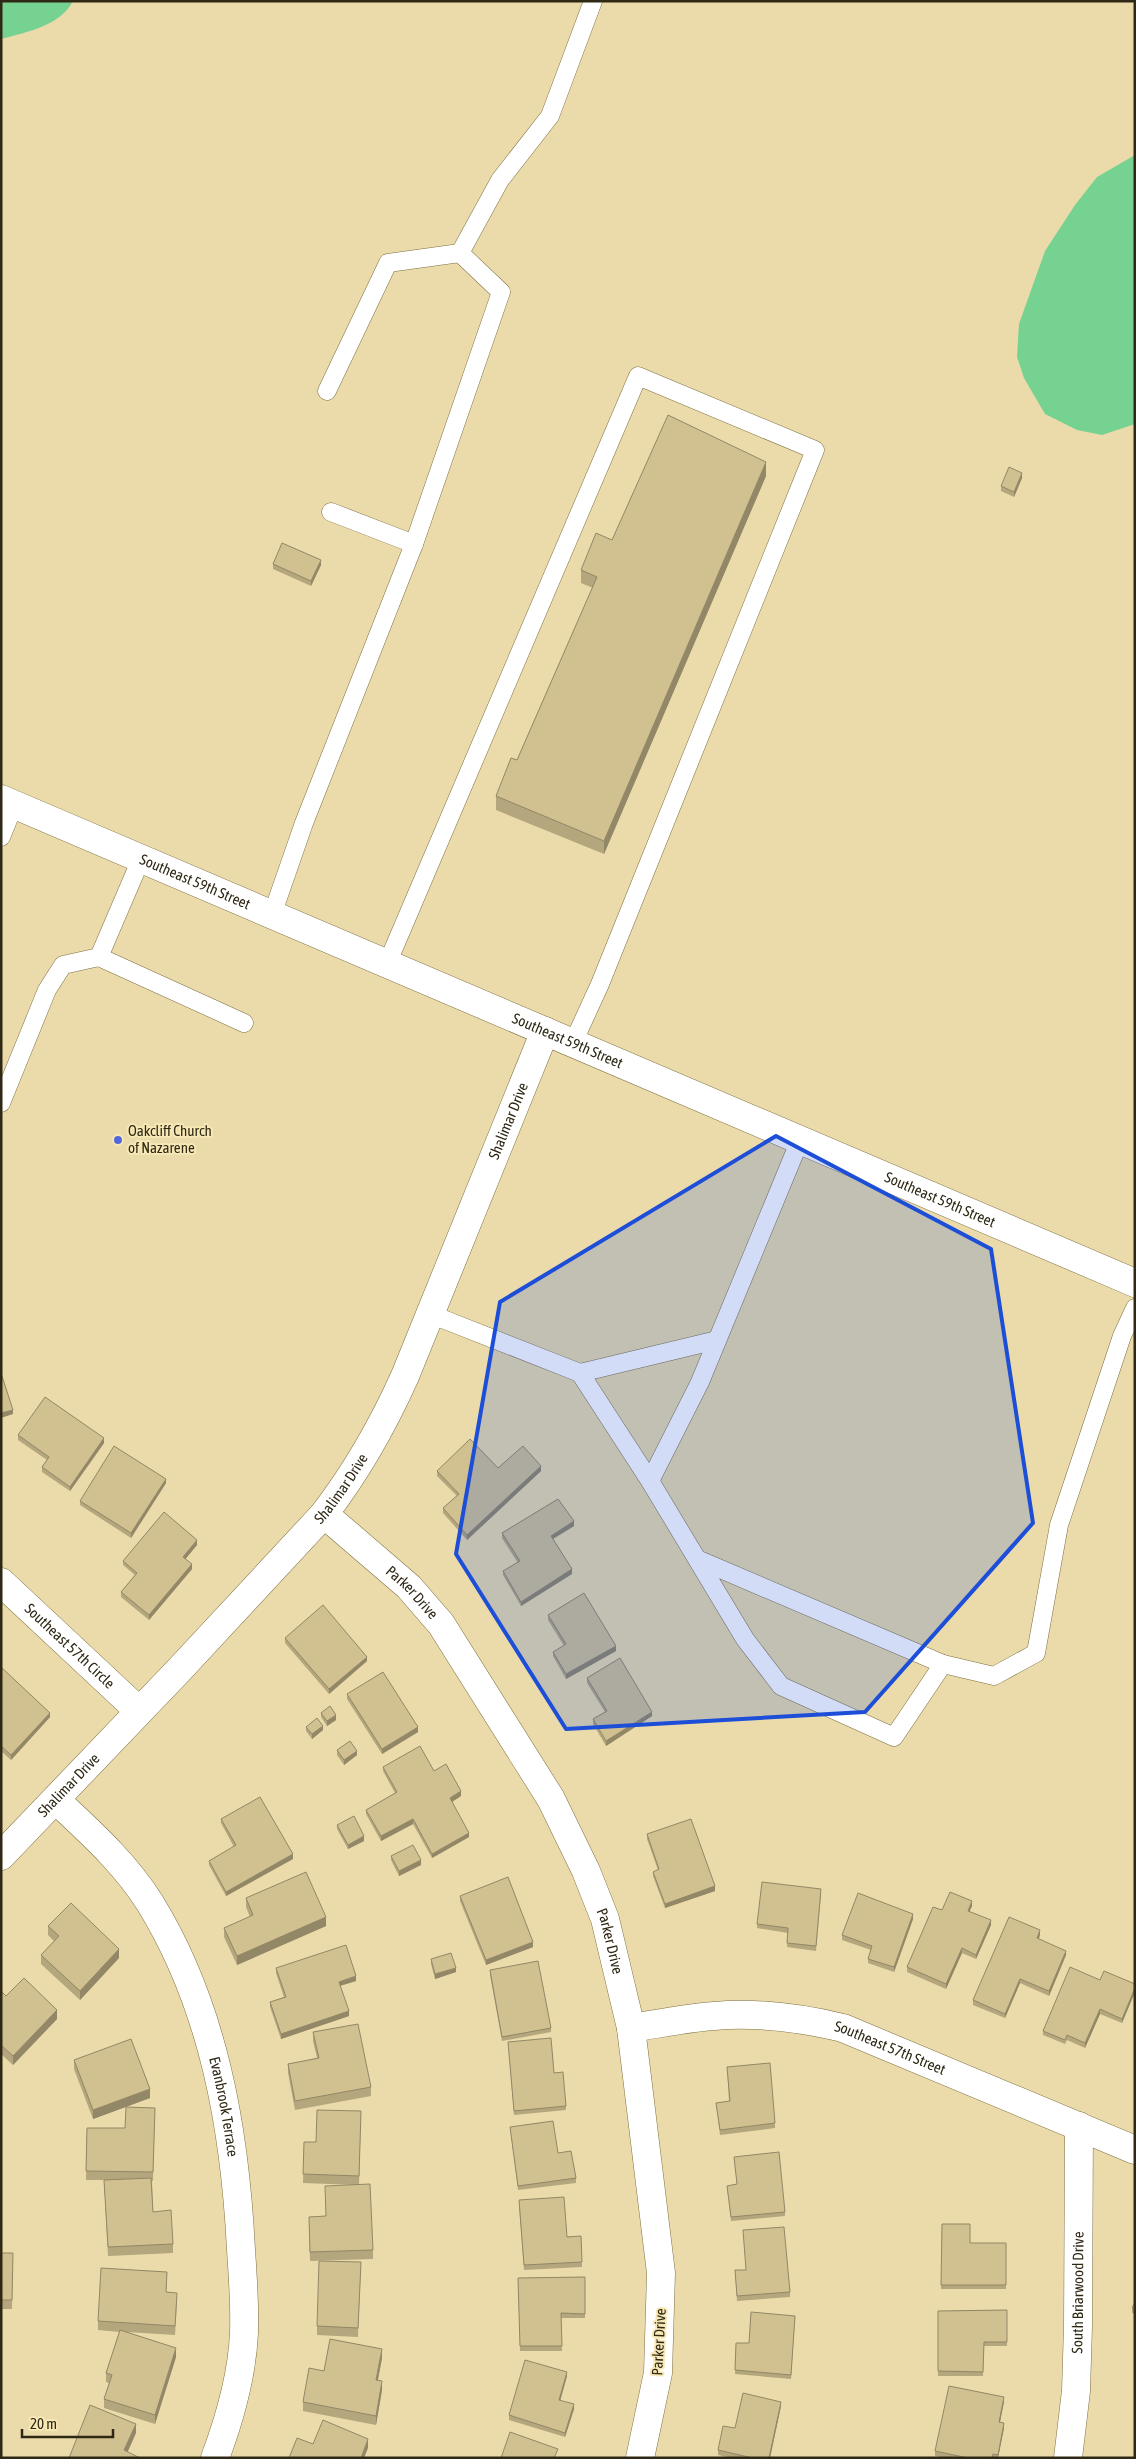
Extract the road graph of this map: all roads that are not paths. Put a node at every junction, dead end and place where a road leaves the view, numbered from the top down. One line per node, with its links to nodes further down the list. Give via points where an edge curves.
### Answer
1 (593, 1): 2 (lane, via 550,116 500,180)
2 (460, 253): 3 (lane, via 388,263); 5 (lane, via 501,292)
3 (327, 391)
4 (331, 512): 5 (lane)
5 (414, 544): 9 (lane, via 304,823)
6 (8, 802): 7 (lane); 8 (street, Southeast 59th Street)
7 (1, 837)
8 (141, 859): 9 (street, Southeast 59th Street); 10 (lane)
9 (272, 915): 11 (street, Southeast 59th Street)
10 (98, 957): 12 (lane); 15 (lane, via 63,965 47,990)
11 (387, 964): 13 (street, Southeast 59th Street); 14 (lane, via 638,376 815,450 600,984)
12 (244, 1023)
13 (545, 1031): 14 (street, Southeast 59th Street); 19 (street, Shalimar Drive)
14 (573, 1043): 16 (street, Southeast 59th Street)
15 (1, 1103)
16 (800, 1140): 17 (street, Southeast 59th Street); 20 (lane)
17 (1135, 1283)
18 (1135, 1308): 26 (lane, via 1122,1336 1060,1525 1036,1652 994,1676)
19 (430, 1314): 21 (lane); 23 (street, Shalimar Drive, via 385,1420 344,1489)
20 (717, 1340): 21 (lane); 22 (lane, via 700,1382)
21 (580, 1373): 22 (lane)
22 (650, 1481): 24 (lane)
23 (324, 1514): 27 (street, Shalimar Drive); 30 (street, Parker Drive, via 409,1587 440,1624 551,1799 586,1870 605,1919)
24 (697, 1559): 26 (lane); 26 (lane, via 745,1638 781,1686 894,1737)
25 (1, 1582): 27 (street, Southeast 57th Circle)
26 (943, 1664)
27 (139, 1711): 28 (street, Shalimar Drive)
28 (56, 1800): 29 (street, Shalimar Drive); 33 (street, Evanbrook Terrace, via 106,1848 149,1902 194,1992 213,2053 228,2120 239,2202 244,2334 233,2406)
29 (1, 1856)
30 (631, 2028): 31 (street, Southeast 57th Street, via 715,2016 760,2015 803,2019 871,2038); 34 (street, Parker Drive, via 661,2273 658,2373)
31 (1079, 2126): 32 (street, Southeast 57th Street); 35 (street, South Briarwood Drive, via 1076,2391)
32 (1135, 2150)
33 (215, 2458)
34 (640, 2458)
35 (1068, 2458)

